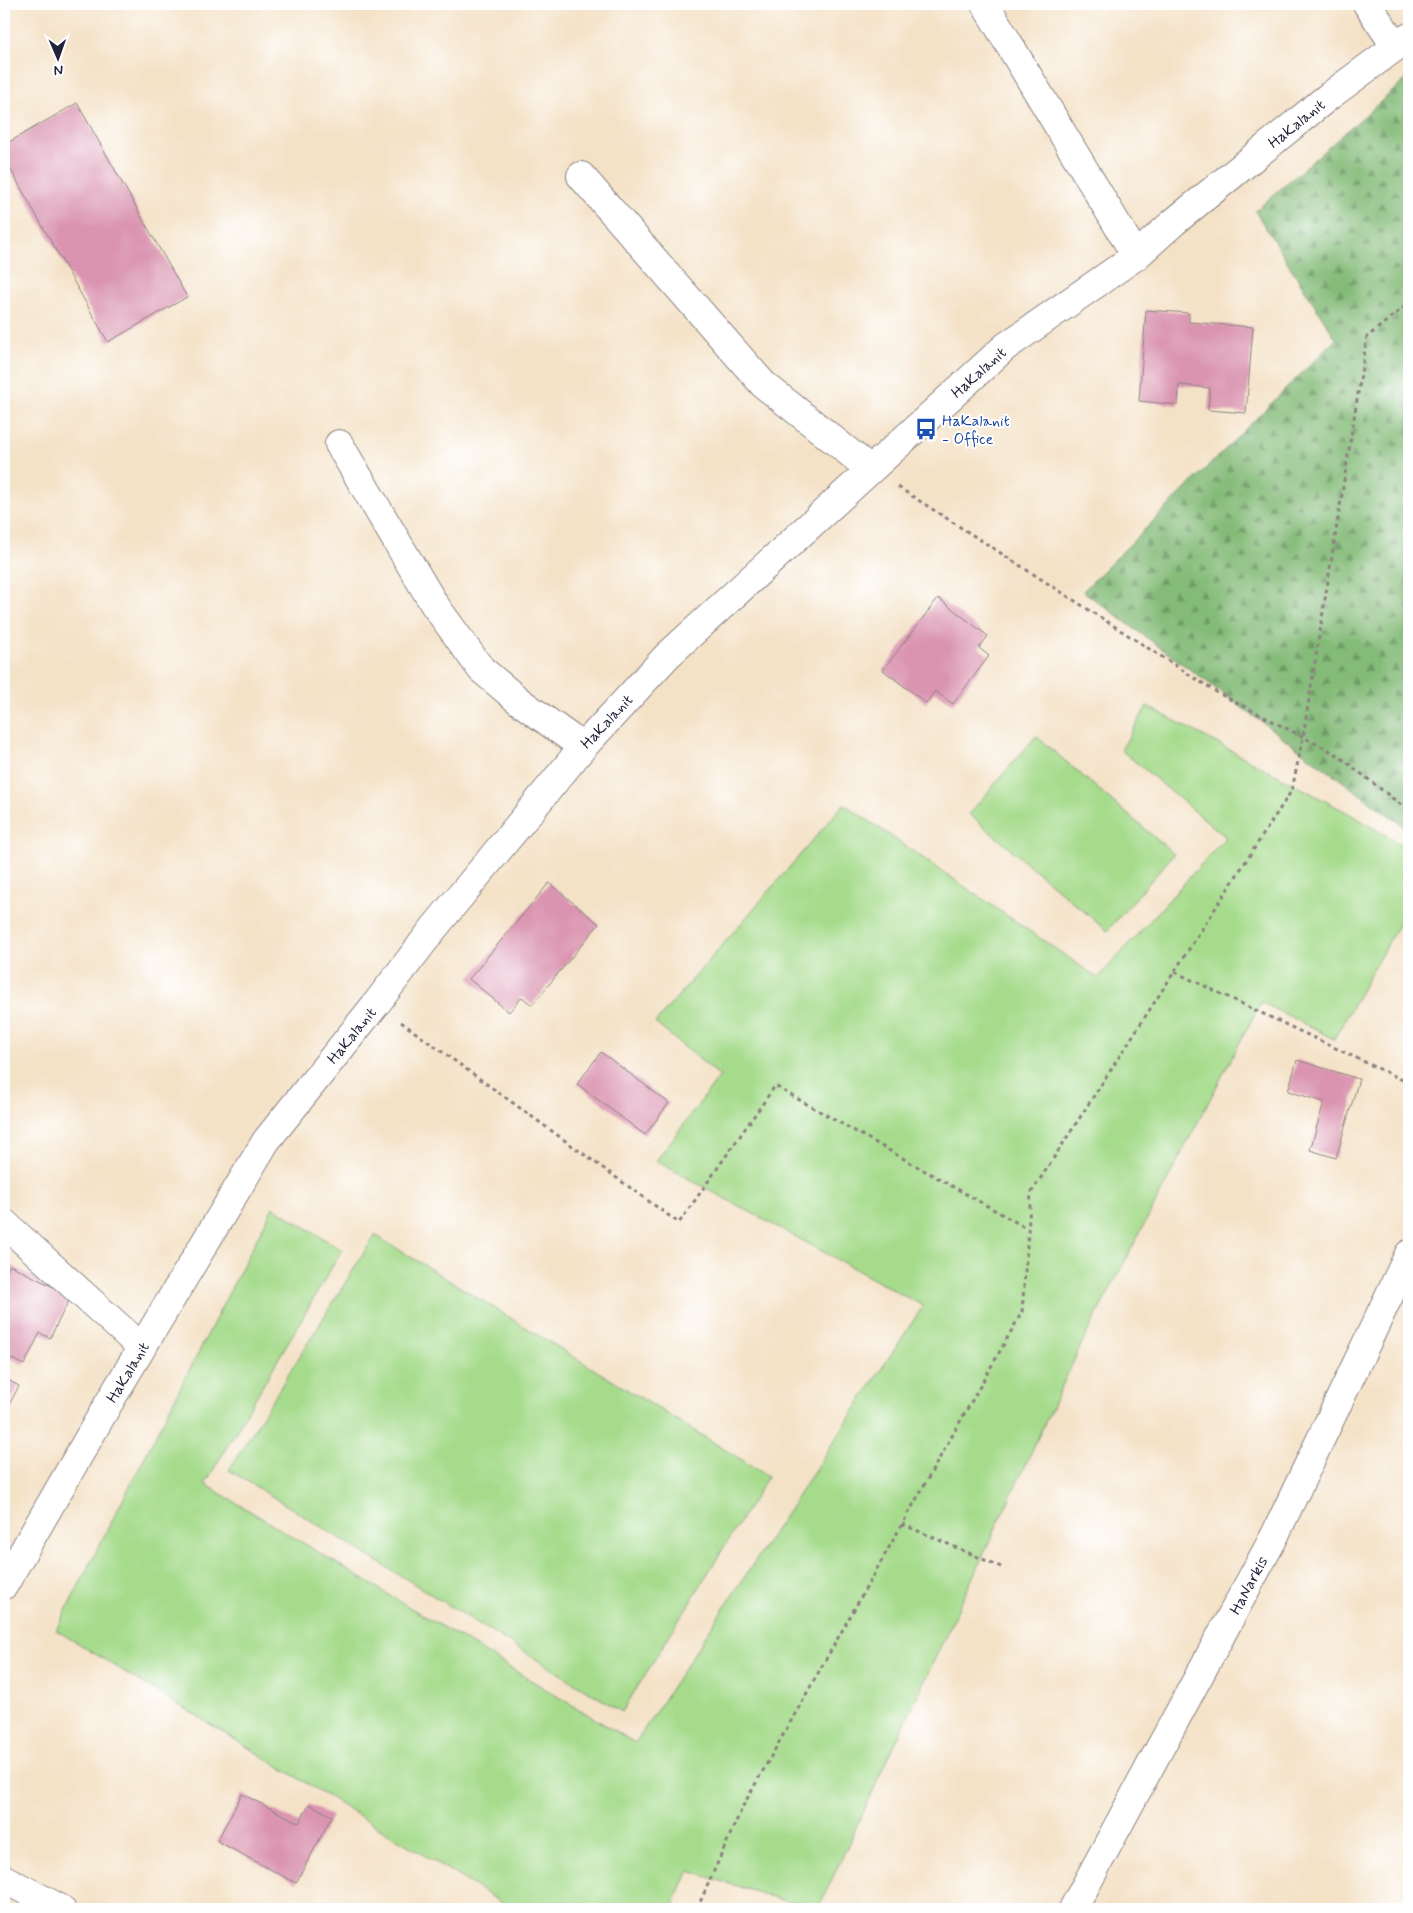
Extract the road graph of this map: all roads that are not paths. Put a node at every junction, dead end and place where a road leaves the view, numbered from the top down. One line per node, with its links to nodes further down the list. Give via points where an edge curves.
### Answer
1 (985, 4): 5 (street)
2 (1367, 4): 3 (street)
3 (1402, 42): 5 (street, HaKalanit, via 1328,97)
4 (581, 176): 7 (street, via 763,384)
5 (1136, 256): 7 (street, HaKalanit, via 1005,347)
6 (339, 444): 8 (street, via 434,604 481,669)
7 (870, 469): 8 (street, HaKalanit, via 667,656)
8 (583, 747): 11 (street, HaKalanit, via 440,920 266,1141)
9 (4, 1223): 11 (street)
10 (1409, 1254): 15 (street, HaNarkis, via 1274,1537)
11 (141, 1348): 12 (street, HaKalanit)
12 (4, 1586)
13 (4, 1880): 14 (street)
14 (61, 1909)
15 (1073, 1909)

